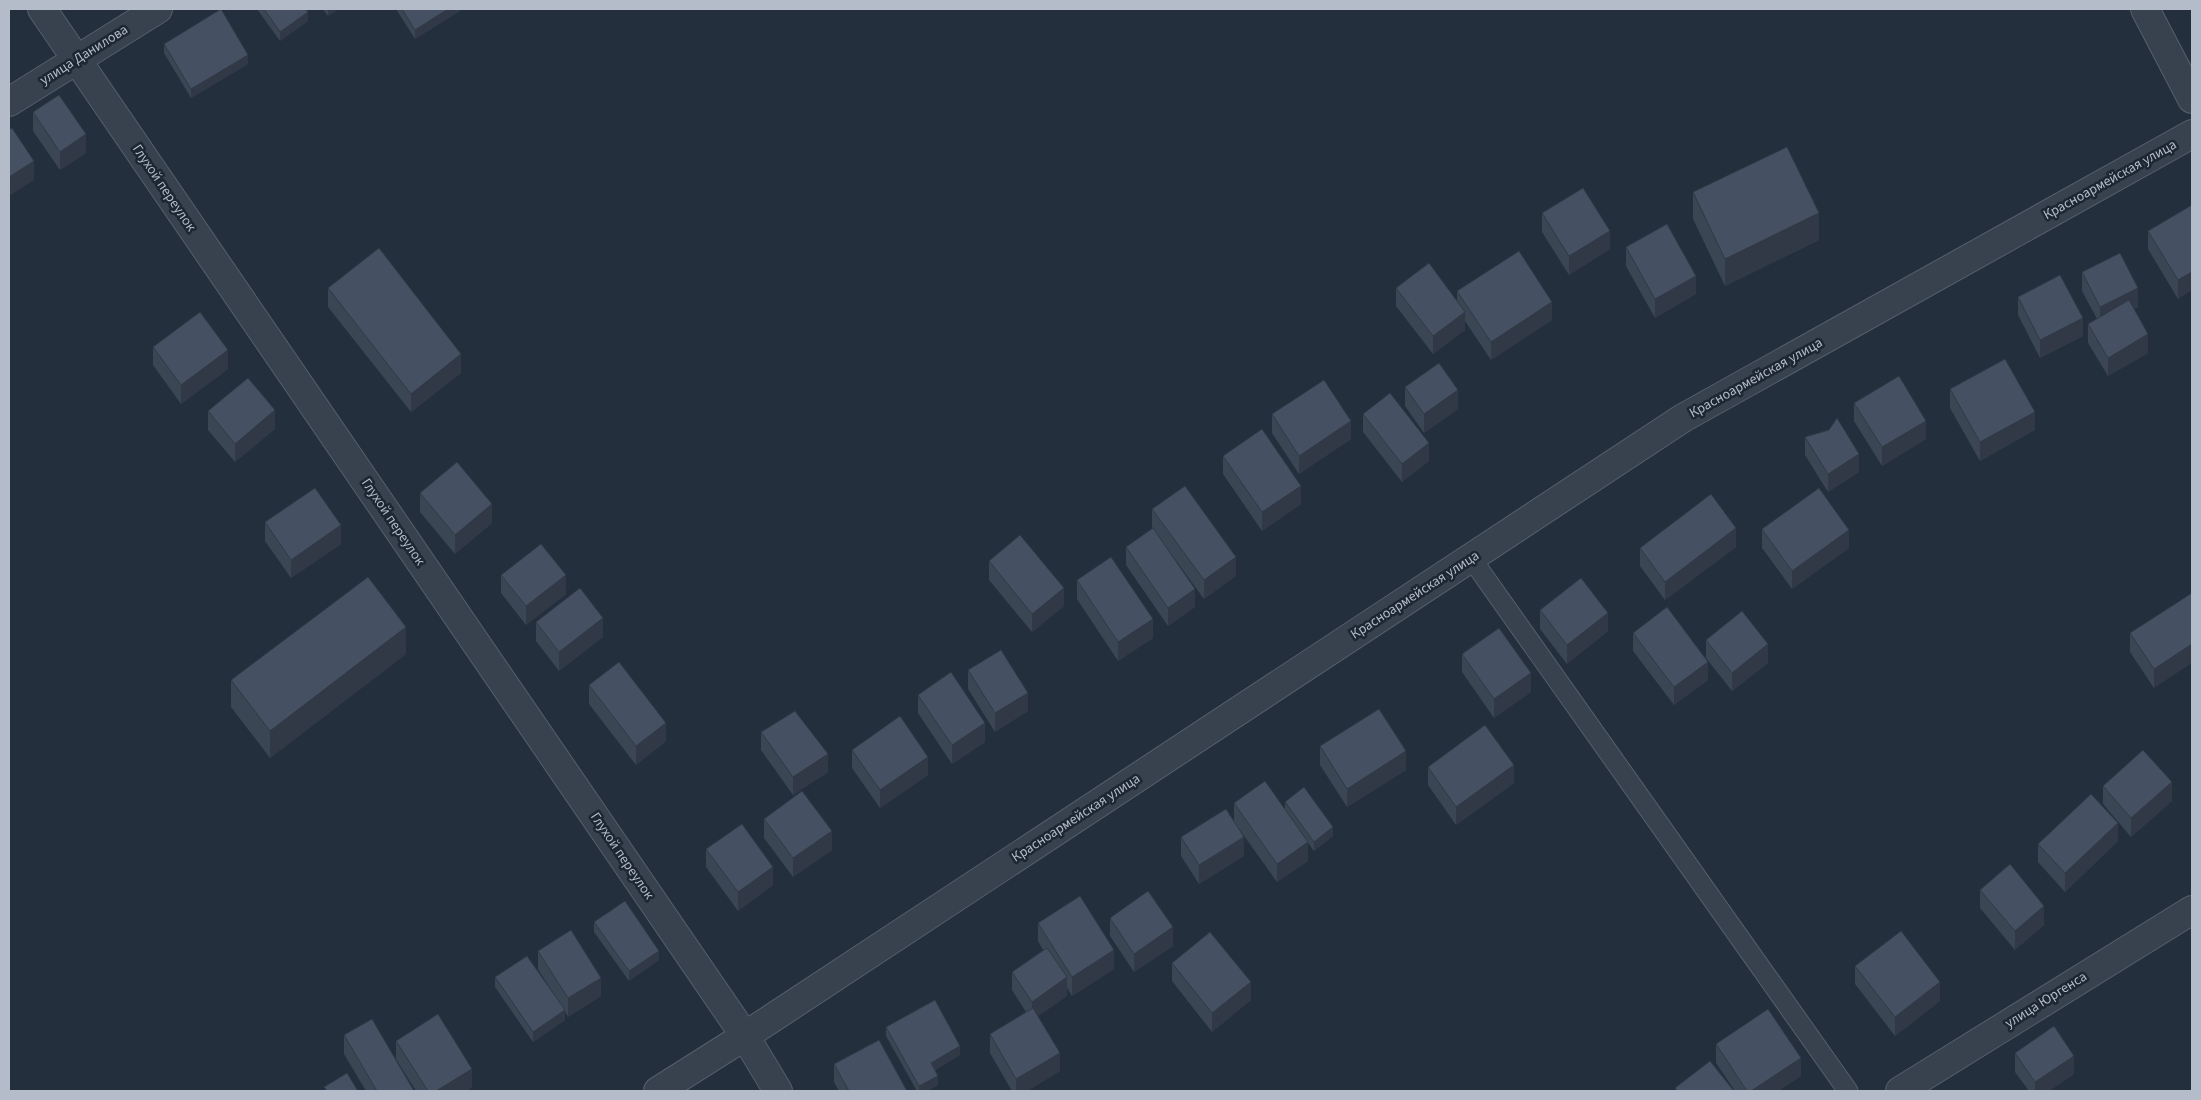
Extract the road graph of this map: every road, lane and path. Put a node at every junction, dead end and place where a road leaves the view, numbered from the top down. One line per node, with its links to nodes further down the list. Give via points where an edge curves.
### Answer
1 (42, 9): 4 (street, Глухой переулок)
2 (158, 9): 4 (street, улица Данилова)
3 (2145, 9): 5 (street)
4 (77, 60): 6 (street, улица Данилова); 10 (street, Глухой переулок)
5 (2192, 99)
6 (9, 102)
7 (2192, 134): 8 (street, Красноармейская улица, via 1683,418)
8 (1471, 558): 10 (street, Красноармейская улица); 13 (lane)
9 (2192, 910): 14 (street, улица Юргенса)
10 (745, 1036): 11 (street, Красноармейская улица); 12 (street, Глухой переулок)
11 (658, 1091)
12 (778, 1091)
13 (1848, 1091)
14 (1900, 1091)

